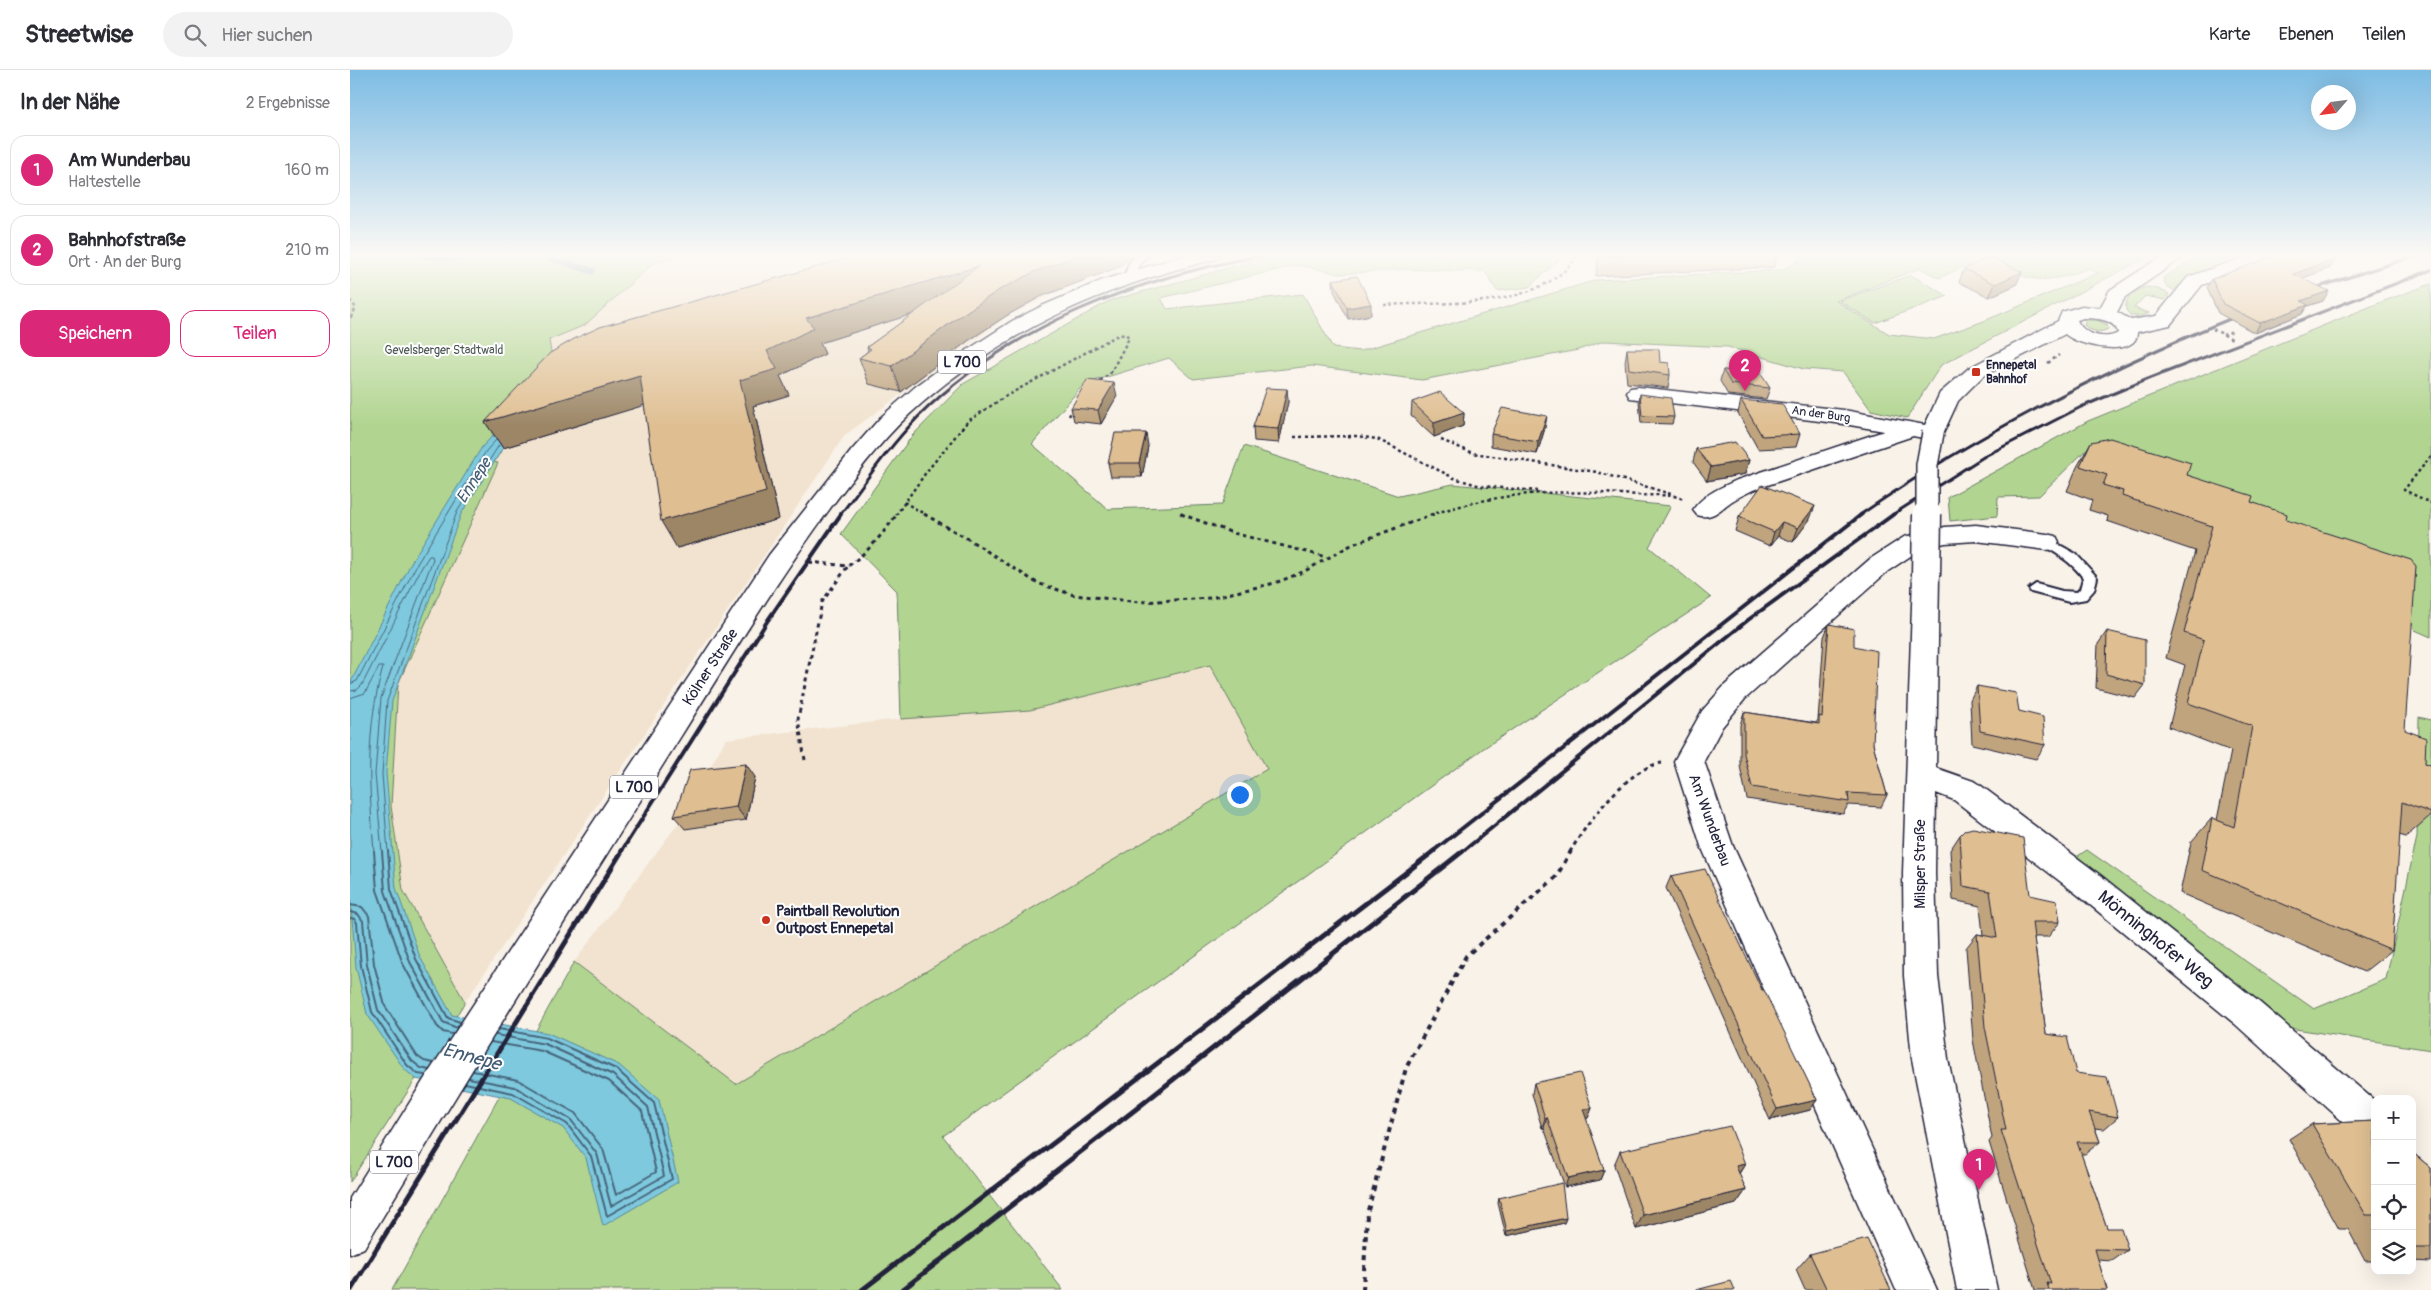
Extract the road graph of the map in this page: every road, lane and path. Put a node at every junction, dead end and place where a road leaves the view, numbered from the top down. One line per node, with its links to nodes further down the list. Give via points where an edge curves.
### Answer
1 (1041, 312): 26 (street, Kölner Straße / L 700, via 982,348 918,395 890,421 840,479)
2 (2168, 312): 4 (street, via 2163,321)
3 (2099, 313): 4 (street); 6 (street, via 2069,316)
4 (2125, 326): 6 (street, via 2128,335 2118,341 2101,341)
5 (2213, 329): 8 (path)
6 (2075, 330): 14 (street, Milsper Straße, via 1976,372 1948,398)
7 (2233, 331): 8 (path)
8 (2223, 335): 9 (path)
9 (2234, 340)
10 (1092, 387): 20 (path, via 1110,374 1129,338 1126,334 1116,336 978,412)
11 (1638, 393): 14 (street, An der Burg, via 1797,411)
12 (1078, 400): 13 (path)
13 (1069, 416)
14 (1923, 431): 22 (street, via 1745,485); 31 (street, Milsper Straße, bridge, via 1927,466)
15 (1294, 437): 18 (path, via 1356,436 1377,440 1454,478 1481,486)
16 (1441, 440): 19 (path, via 1451,447 1477,454 1599,472)
17 (2431, 456): 21 (path, via 2404,490)
18 (1548, 492): 19 (path); 25 (path, via 1502,496 1456,507)
19 (1679, 497): 22 (path)
20 (904, 502): 25 (path, via 990,552 1018,574 1082,597 1124,602 1179,601 1228,594 1282,580); 27 (path, via 878,541)
21 (2431, 504)
22 (1705, 510)
23 (1180, 513): 25 (path, via 1205,525)
24 (2047, 542): 28 (lane, via 2068,553 2082,565 2090,578 2081,597); 30 (street, Am Wunderbau, via 1976,533 1945,534 1913,543 1879,565 1735,692 1712,719)
25 (1326, 557)
26 (778, 561): 27 (path); 33 (street, Kölner Straße / L 700)
27 (848, 566): 29 (path, via 822,602 798,719)
28 (2036, 589)
29 (805, 760)
30 (1689, 760): 34 (path, via 1653,764 1613,793 1583,829 1556,877 1466,956 1406,1068 1367,1214); 35 (street, Am Wunderbau, via 1716,846)
31 (1922, 775): 32 (street, Mönninghofer Weg, via 1966,791 2089,885 2247,1013); 36 (street, Milsper Straße, via 1921,976 1929,1050)
32 (2371, 1122)
33 (350, 1234)
34 (1363, 1290)
35 (1917, 1290)
36 (1977, 1290)

